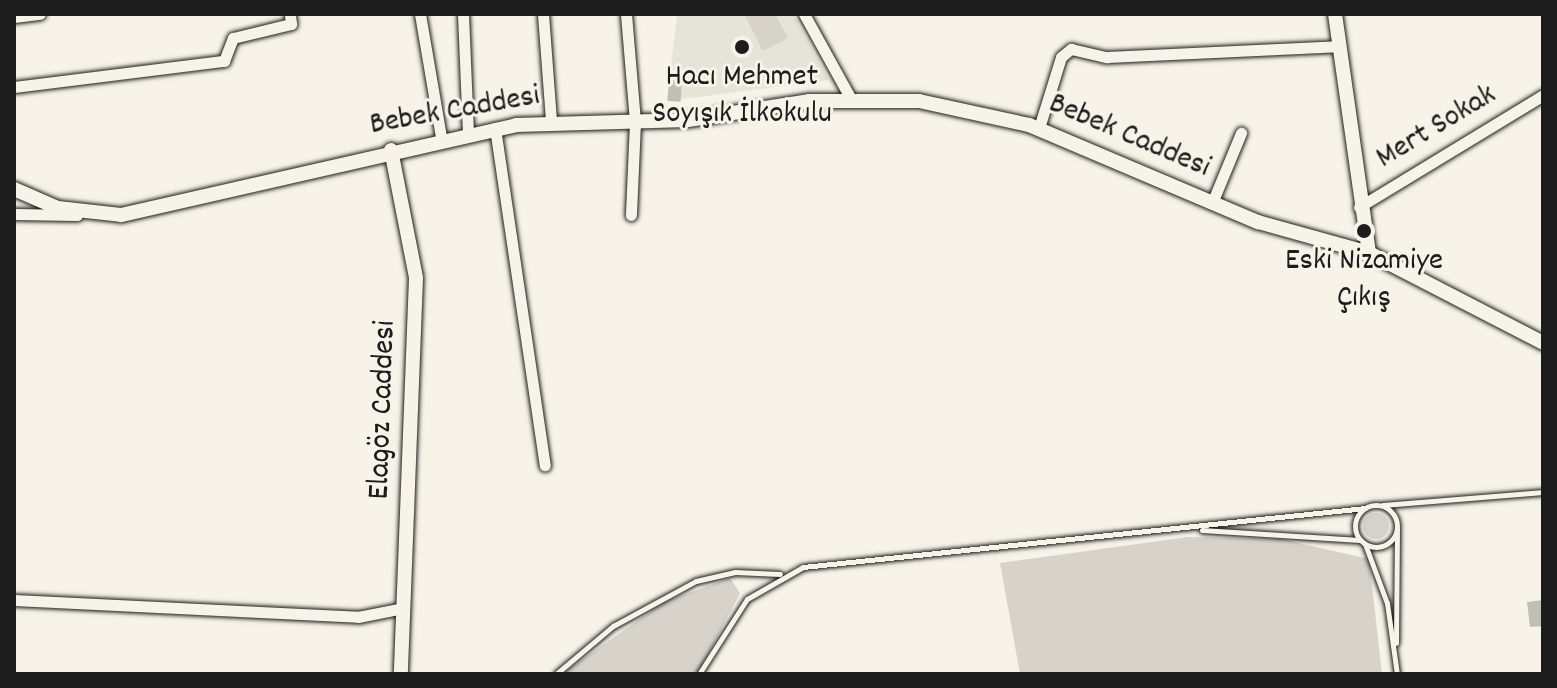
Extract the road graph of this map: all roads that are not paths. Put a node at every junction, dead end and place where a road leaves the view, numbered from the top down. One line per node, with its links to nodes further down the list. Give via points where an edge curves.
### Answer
1 (40, 14): 9 (street)
2 (290, 14): 11 (street, via 291,24 233,38 224,61)
3 (420, 14): 20 (street)
4 (463, 14): 18 (street)
5 (543, 14): 14 (street)
6 (626, 14): 15 (street)
7 (804, 14): 13 (street)
8 (1335, 14): 10 (street)
9 (14, 17)
10 (1337, 46): 17 (street, via 1107,57 1071,49 1061,57); 24 (street)
11 (14, 87)
12 (1543, 95): 24 (street, Mert Sokak)
13 (851, 99): 15 (street, Bebek Caddesi); 17 (street, Bebek Caddesi, via 944,104)
14 (551, 121): 15 (street, Bebek Caddesi); 16 (street, Bebek Caddesi)
15 (635, 122): 27 (street)
16 (495, 128): 18 (street, Bebek Caddesi); 30 (street)
17 (1039, 128): 23 (street, Bebek Caddesi)
18 (468, 132): 20 (street, Bebek Caddesi)
19 (1241, 133): 23 (street)
20 (441, 137): 21 (street, Bebek Caddesi)
21 (391, 150): 26 (street, Bebek Caddesi, via 206,198); 39 (street, Elagöz Caddesi, via 416,278)
22 (14, 189): 26 (street, Bebek Caddesi)
23 (1212, 203): 28 (street, Bebek Caddesi)
24 (1359, 207): 28 (street)
25 (14, 214): 26 (street)
26 (89, 214)
27 (631, 215)
28 (1369, 253): 29 (street, Bebek Caddesi)
29 (1543, 343)
30 (545, 465)
31 (1543, 492): 32 (lane)
32 (1383, 505): 33 (lane); 34 (lane)
33 (1365, 508): 35 (lane); 36 (lane, via 1355,522)
34 (1397, 529): 36 (lane, via 1382,547); 40 (lane)
35 (1189, 530): 36 (lane); 37 (lane, via 829,563)
36 (1362, 542): 40 (lane, via 1387,603)
37 (782, 574): 42 (lane, via 735,572 696,581 613,626); 43 (lane, via 740,607)
38 (14, 600): 39 (street, via 358,617)
39 (404, 608): 41 (street, Elagöz Caddesi)
40 (1396, 663): 44 (lane)
41 (401, 674)
42 (556, 674)
43 (699, 674)
44 (1397, 674)

